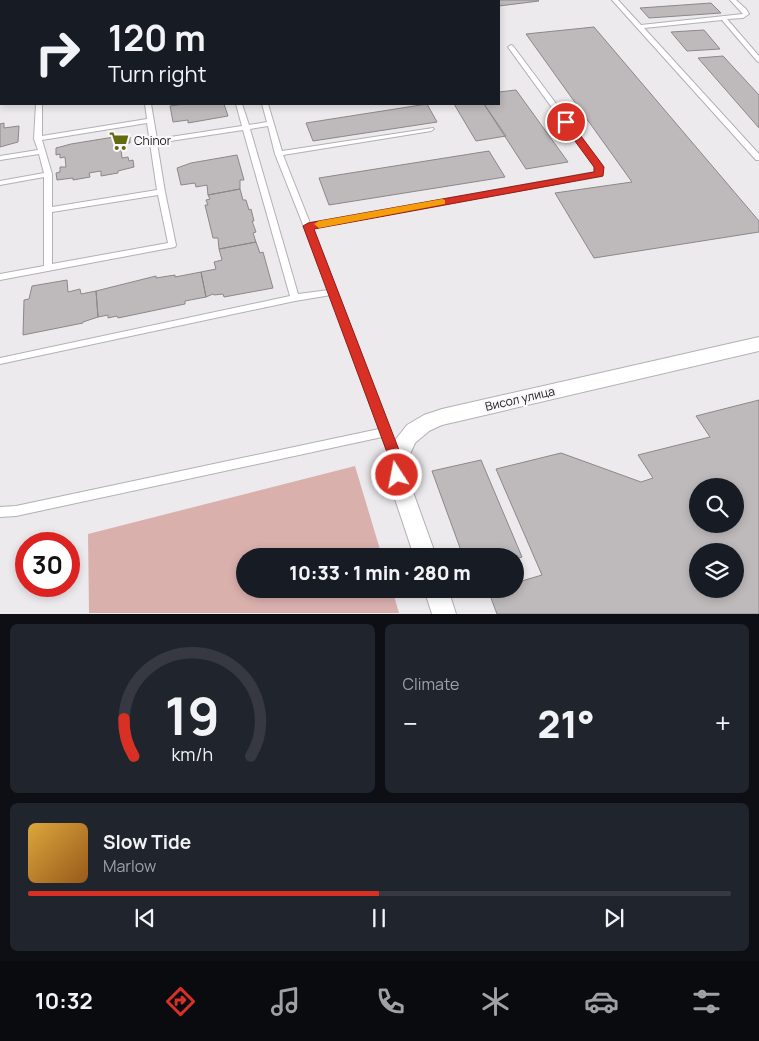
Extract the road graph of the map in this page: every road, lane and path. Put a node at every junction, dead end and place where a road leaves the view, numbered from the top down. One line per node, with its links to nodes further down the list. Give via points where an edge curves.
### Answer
1 (615, 0): 4 (lane)
2 (733, 0): 3 (lane, via 746,14)
3 (722, 18): 4 (lane); 6 (lane)
4 (640, 27): 20 (lane)
5 (511, 47): 25 (lane, via 599,167 599,174)
6 (759, 60)
7 (39, 105): 15 (lane)
8 (148, 105): 11 (lane)
9 (239, 105): 13 (lane)
10 (265, 105): 12 (lane)
11 (150, 120): 15 (lane); 16 (lane)
12 (270, 124): 13 (lane); 18 (lane)
13 (246, 128): 16 (lane); 29 (lane)
14 (431, 129): 18 (lane)
15 (38, 139): 17 (lane)
16 (154, 142): 23 (lane)
17 (41, 152): 19 (lane); 21 (lane)
18 (279, 154): 25 (lane)
19 (0, 158)
20 (759, 158)
21 (48, 174): 22 (lane); 24 (lane)
22 (0, 183)
23 (161, 192): 24 (lane); 26 (lane, via 172,245)
24 (48, 210): 26 (lane)
25 (308, 226): 28 (lane)
26 (48, 267): 27 (lane)
27 (0, 278)
28 (334, 292): 29 (lane); 32 (lane)
29 (295, 298): 31 (lane)
30 (759, 344): 33 (street, Висол улица, via 433,420 412,432)
31 (0, 361)
32 (386, 432): 33 (lane); 34 (lane)
33 (397, 463): 35 (street, via 397,475)
34 (0, 512)
35 (422, 548)
36 (439, 598): 37 (street)
37 (444, 614)

